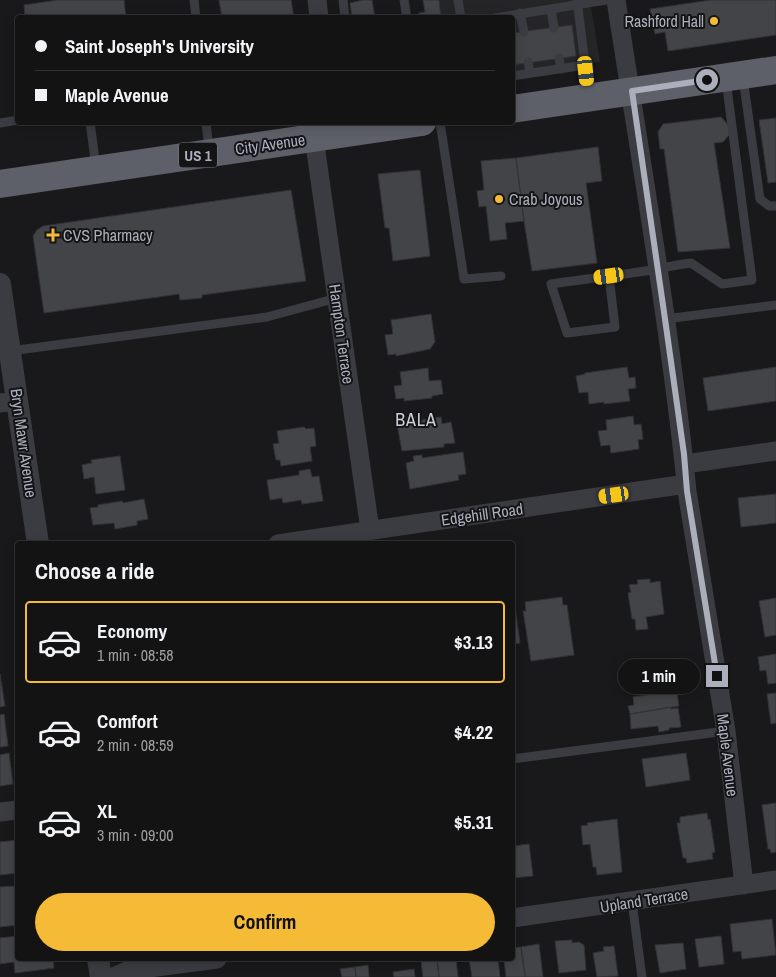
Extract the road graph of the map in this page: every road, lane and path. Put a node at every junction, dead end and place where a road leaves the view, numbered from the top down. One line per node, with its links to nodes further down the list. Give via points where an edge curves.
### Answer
1 (194, 0): 11 (lane)
2 (317, 0): 12 (street)
3 (343, 0): 13 (lane)
4 (404, 0): 14 (lane)
5 (458, 0): 15 (lane)
6 (606, 0): 8 (lane)
7 (616, 0): 27 (street, Maple Avenue)
8 (578, 2): 9 (lane); 21 (lane)
9 (551, 9): 10 (lane); 17 (lane)
10 (520, 14): 16 (lane); 18 (lane)
11 (196, 15)
12 (319, 15)
13 (346, 15)
14 (406, 15)
15 (460, 15)
16 (514, 15)
17 (554, 28)
18 (524, 32)
19 (559, 58): 22 (lane)
20 (528, 62): 24 (lane)
21 (585, 65): 22 (lane); 28 (lane)
22 (561, 69): 24 (lane)
23 (776, 70): 26 (highway)
24 (530, 73): 25 (lane)
25 (515, 76)
26 (734, 76): 27 (highway); 40 (lane, via 760,199); 41 (lane, via 752,280 722,284 691,263)
27 (632, 91): 28 (highway); 41 (street, Maple Avenue)
28 (589, 98): 29 (highway)
29 (515, 109)
30 (15, 120): 31 (lane)
31 (0, 123)
32 (90, 125): 38 (lane)
33 (206, 125): 37 (lane)
34 (385, 125): 36 (highway, City Avenue / US 1)
35 (424, 125): 42 (lane, via 464,279)
36 (328, 132): 37 (highway, City Avenue / US 1); 45 (street, Hampton Terrace)
37 (209, 153): 38 (highway, City Avenue / US 1)
38 (96, 170): 39 (highway, City Avenue / US 1)
39 (0, 184)
40 (776, 206)
41 (658, 269): 43 (lane); 47 (street, Maple Avenue)
42 (501, 276)
43 (609, 276): 43 (lane, via 551,284 567,334 615,327)
44 (1, 298): 48 (street, Bryn Mawr Avenue)
45 (337, 298): 48 (lane, via 267,317); 53 (street, Hampton Terrace)
46 (776, 305): 47 (lane)
47 (665, 319): 51 (street, Maple Avenue)
48 (10, 352): 49 (street, Bryn Mawr Avenue)
49 (9, 402): 54 (street, Bryn Mawr Avenue)
50 (776, 451): 51 (street)
51 (684, 464): 52 (street, Maple Avenue)
52 (686, 484): 53 (street, Edgehill Road); 56 (street, Maple Avenue)
53 (370, 530): 55 (street, Edgehill Road)
54 (37, 541)
55 (298, 541)
56 (726, 731): 57 (lane); 61 (street, Maple Avenue)
57 (515, 759)
58 (15, 810): 59 (street)
59 (0, 812)
60 (776, 880): 61 (street, Upland Terrace)
61 (744, 884): 62 (street, Upland Terrace)
62 (632, 902): 63 (street, Upland Terrace); 68 (lane)
63 (515, 918)
64 (98, 961): 66 (street)
65 (202, 961): 67 (street, via 127,971)
66 (101, 977)
67 (113, 977)
68 (642, 977)

